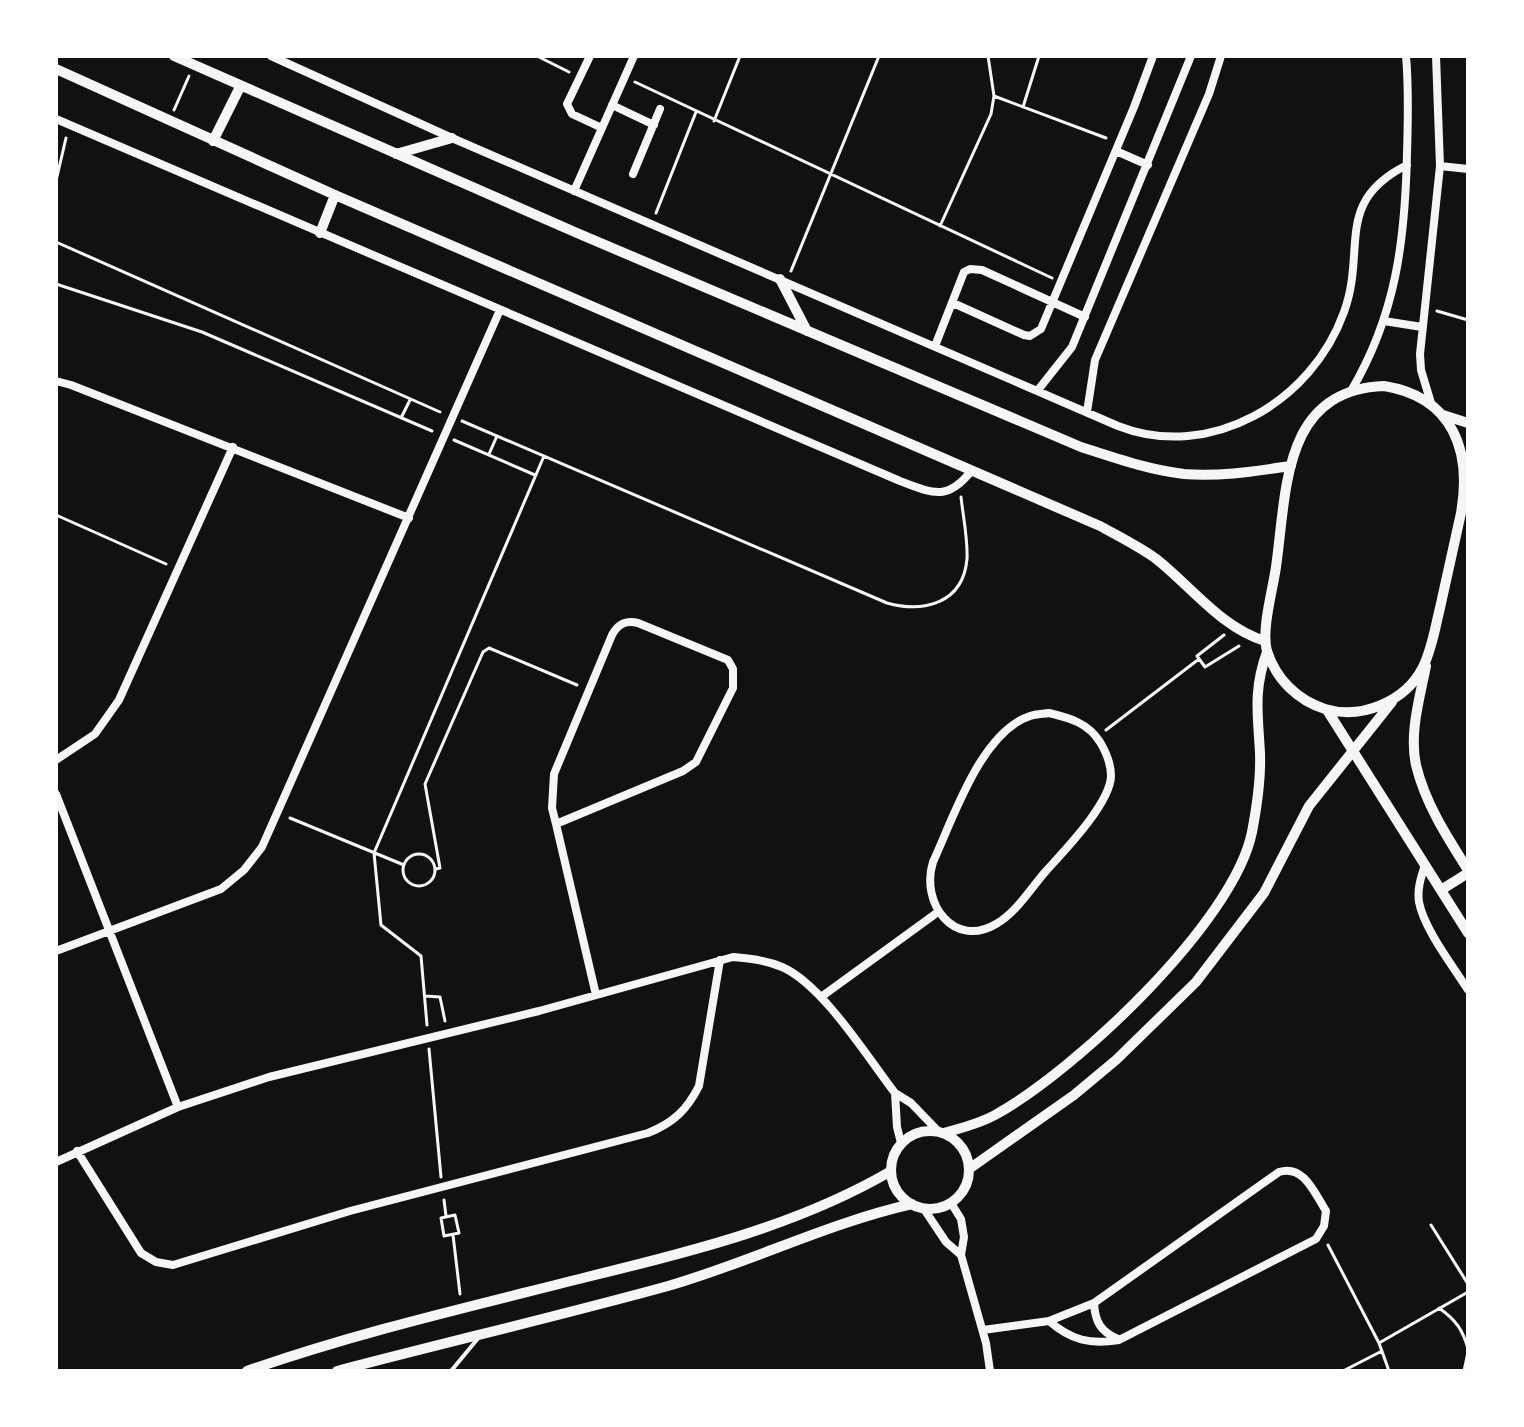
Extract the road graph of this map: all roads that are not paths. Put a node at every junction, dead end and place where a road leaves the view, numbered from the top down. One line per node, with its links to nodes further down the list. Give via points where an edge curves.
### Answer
1 (174, 56): 13 (street)
2 (271, 56): 11 (street)
3 (298, 56): 11 (street)
4 (590, 56): 18 (street, via 567,104 568,110)
5 (634, 56): 14 (street)
6 (1153, 56): 21 (street)
7 (1191, 56): 23 (street)
8 (1221, 56): 44 (street, via 1095,360)
9 (1406, 56): 24 (street)
10 (1436, 56): 25 (street)
11 (294, 66): 19 (street)
12 (56, 69): 20 (street)
13 (240, 87): 20 (street); 22 (street)
14 (612, 105): 17 (street); 18 (street)
15 (660, 109): 17 (street)
16 (56, 119): 30 (street)
17 (654, 125): 27 (street)
18 (602, 128): 28 (street)
19 (452, 138): 22 (street); 28 (street)
20 (213, 141): 29 (street)
21 (1118, 147): 23 (street); 32 (street)
22 (396, 154): 38 (street)
23 (1148, 165): 35 (street)
24 (1407, 165): 36 (street, via 1397,276); 44 (street, via 1380,181 1365,198 1357,219 1353,281 1337,328 1307,375 1278,401 1229,428 1181,439 1133,432)
25 (1440, 166): 26 (street); 37 (street)
26 (1468, 169)
27 (633, 174)
28 (574, 191): 31 (street)
29 (335, 195): 30 (street); 49 (street)
30 (320, 233): 34 (street)
31 (783, 281): 38 (street); 39 (street)
32 (1053, 301): 33 (street, via 1041,329 1030,336); 33 (street, via 976,268 964,272); 35 (street)
33 (953, 303): 39 (street)
34 (500, 310): 49 (street, via 900,481 941,493 960,486); 51 (street)
35 (1085, 317): 41 (street, via 1067,355)
36 (1384, 321): 37 (street); 42 (street)
37 (1422, 327): 43 (street, via 1421,370)
38 (807, 331): 48 (street, via 1133,464 1185,474)
39 (935, 346): 41 (street)
40 (56, 381): 47 (street)
41 (1038, 390): 44 (street)
42 (1351, 391): 43 (street, via 1401,389); 48 (street, via 1310,419)
43 (1431, 403): 45 (street)
44 (1087, 412)
45 (1443, 415): 46 (street); 52 (street, via 1461,452 1464,472)
46 (1468, 423)
47 (233, 447): 51 (street); 58 (street, via 119,700 95,734)
48 (1291, 466): 54 (street)
49 (972, 470): 54 (street, via 1100,526 1153,557)
50 (1468, 514): 52 (street)
51 (409, 518): 65 (street, via 262,847 221,889)
52 (1457, 533): 53 (street)
53 (1431, 646): 55 (street, via 1422,669); 62 (street, via 1418,703 1416,763 1432,808)
54 (1266, 647): 56 (street, via 1290,689); 74 (street, via 1256,699 1260,755 1253,825 1228,889 1166,970 1094,1042 1013,1105)
55 (1393, 700): 56 (street, via 1364,711); 57 (street)
56 (1327, 710): 57 (street)
57 (1353, 753): 61 (street); 78 (street, via 1309,806 1264,893 1196,982 1074,1095)
58 (56, 760)
59 (56, 794): 65 (street)
60 (556, 824): 60 (street, via 554,774 615,629 632,622 728,660 733,688 690,768); 70 (street)
61 (1425, 865): 63 (street); 69 (street, via 1419,883 1425,920)
62 (1468, 872): 63 (street)
63 (1441, 890): 66 (street)
64 (938, 912): 64 (street, via 929,891 933,862 983,757 1004,733 1030,716 1049,713 1073,718 1097,737 1111,778 1098,808 1009,913 995,925 967,929); 71 (street)
65 (109, 931): 67 (street); 73 (street)
66 (1468, 933)
67 (56, 951)
68 (720, 960): 70 (street); 71 (street, via 760,959 785,968); 76 (street, via 699,1086 679,1116 648,1133 350,1211 173,1265 141,1253)
69 (1468, 990)
70 (596, 995): 73 (street, via 269,1077)
71 (821, 997): 72 (street)
72 (895, 1093): 74 (street); 75 (street)
73 (178, 1107): 76 (street)
74 (941, 1132): 75 (street, via 918,1132); 78 (street, via 957,1141)
75 (901, 1143): 79 (street)
76 (77, 1151): 77 (street)
77 (56, 1162)
78 (969, 1169): 80 (street, via 967,1182)
79 (891, 1171): 81 (street, via 897,1191); 89 (street, via 822,1206 738,1235 312,1348)
80 (951, 1203): 82 (street); 83 (street, via 961,1219)
81 (912, 1204): 82 (street); 87 (street, via 836,1225 670,1285)
82 (924, 1209): 83 (street)
83 (961, 1255): 86 (street)
84 (1094, 1303): 85 (street); 88 (street, via 1099,1326); 88 (street, via 1285,1170 1303,1176 1326,1211 1316,1239)
85 (1049, 1321): 86 (street); 88 (street, via 1081,1341)
86 (983, 1330): 92 (street)
87 (483, 1332): 90 (street); 91 (lane)
88 (1119, 1340)
89 (247, 1371)
90 (337, 1371)
91 (451, 1371)
92 (990, 1371)

